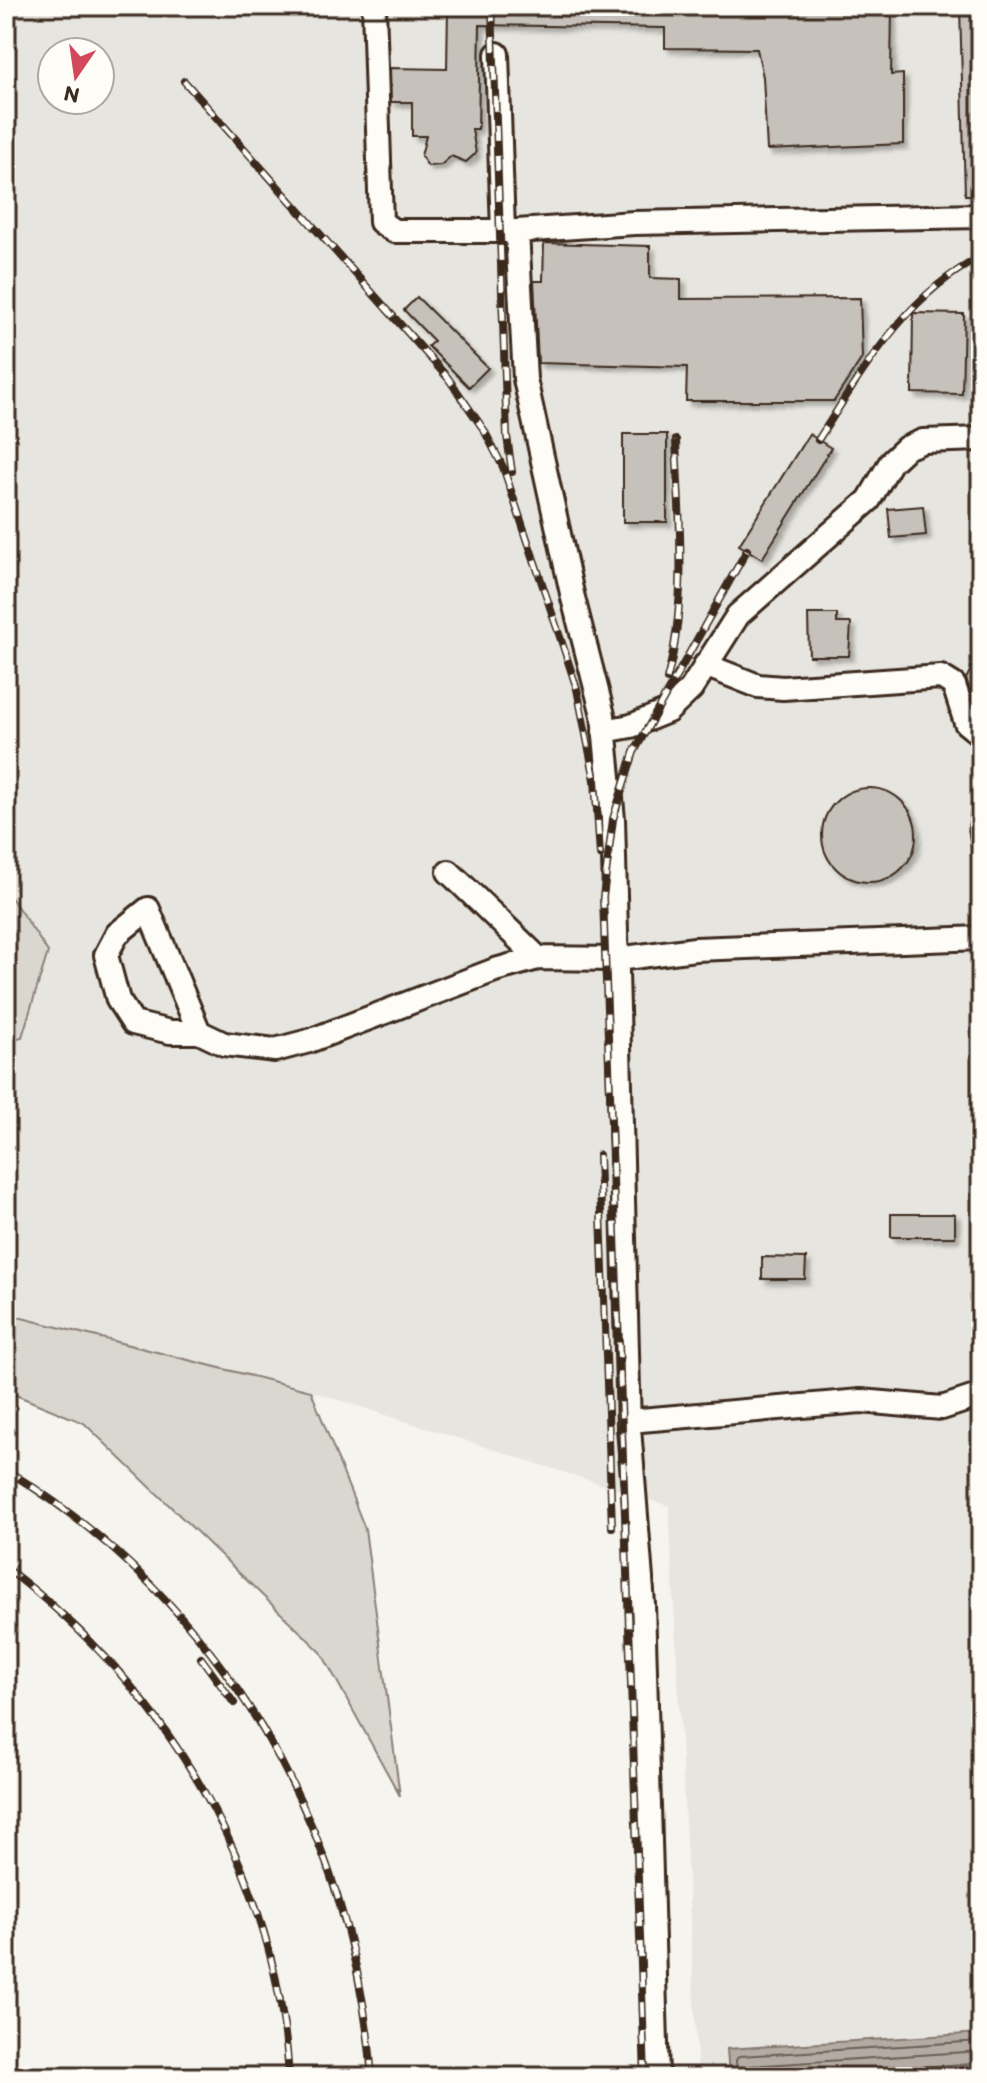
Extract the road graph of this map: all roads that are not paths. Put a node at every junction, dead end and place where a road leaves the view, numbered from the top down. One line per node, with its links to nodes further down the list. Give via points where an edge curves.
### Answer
1 (374, 6): 4 (lane, via 381,222 394,231)
2 (497, 54): 4 (lane)
3 (981, 216): 4 (lane, via 634,223)
4 (510, 231): 7 (lane, via 525,379)
5 (981, 439): 6 (lane, via 923,441 906,448 891,462 869,500 738,615)
6 (705, 665): 7 (lane, via 691,689 668,711); 8 (lane, via 758,686 783,688 941,677 954,685 966,723)
7 (604, 731): 12 (lane)
8 (981, 735)
9 (449, 872): 11 (lane)
10 (981, 938): 12 (lane, via 695,949)
11 (538, 958): 12 (lane); 13 (lane, via 275,1050 224,1044)
12 (617, 959): 15 (lane)
13 (199, 1032): 13 (lane, via 172,962 148,909 117,934 106,955 118,1000 133,1023)
14 (981, 1395): 15 (lane, via 942,1408 861,1401)
15 (629, 1421): 16 (lane, via 643,1604)
16 (657, 2077)

